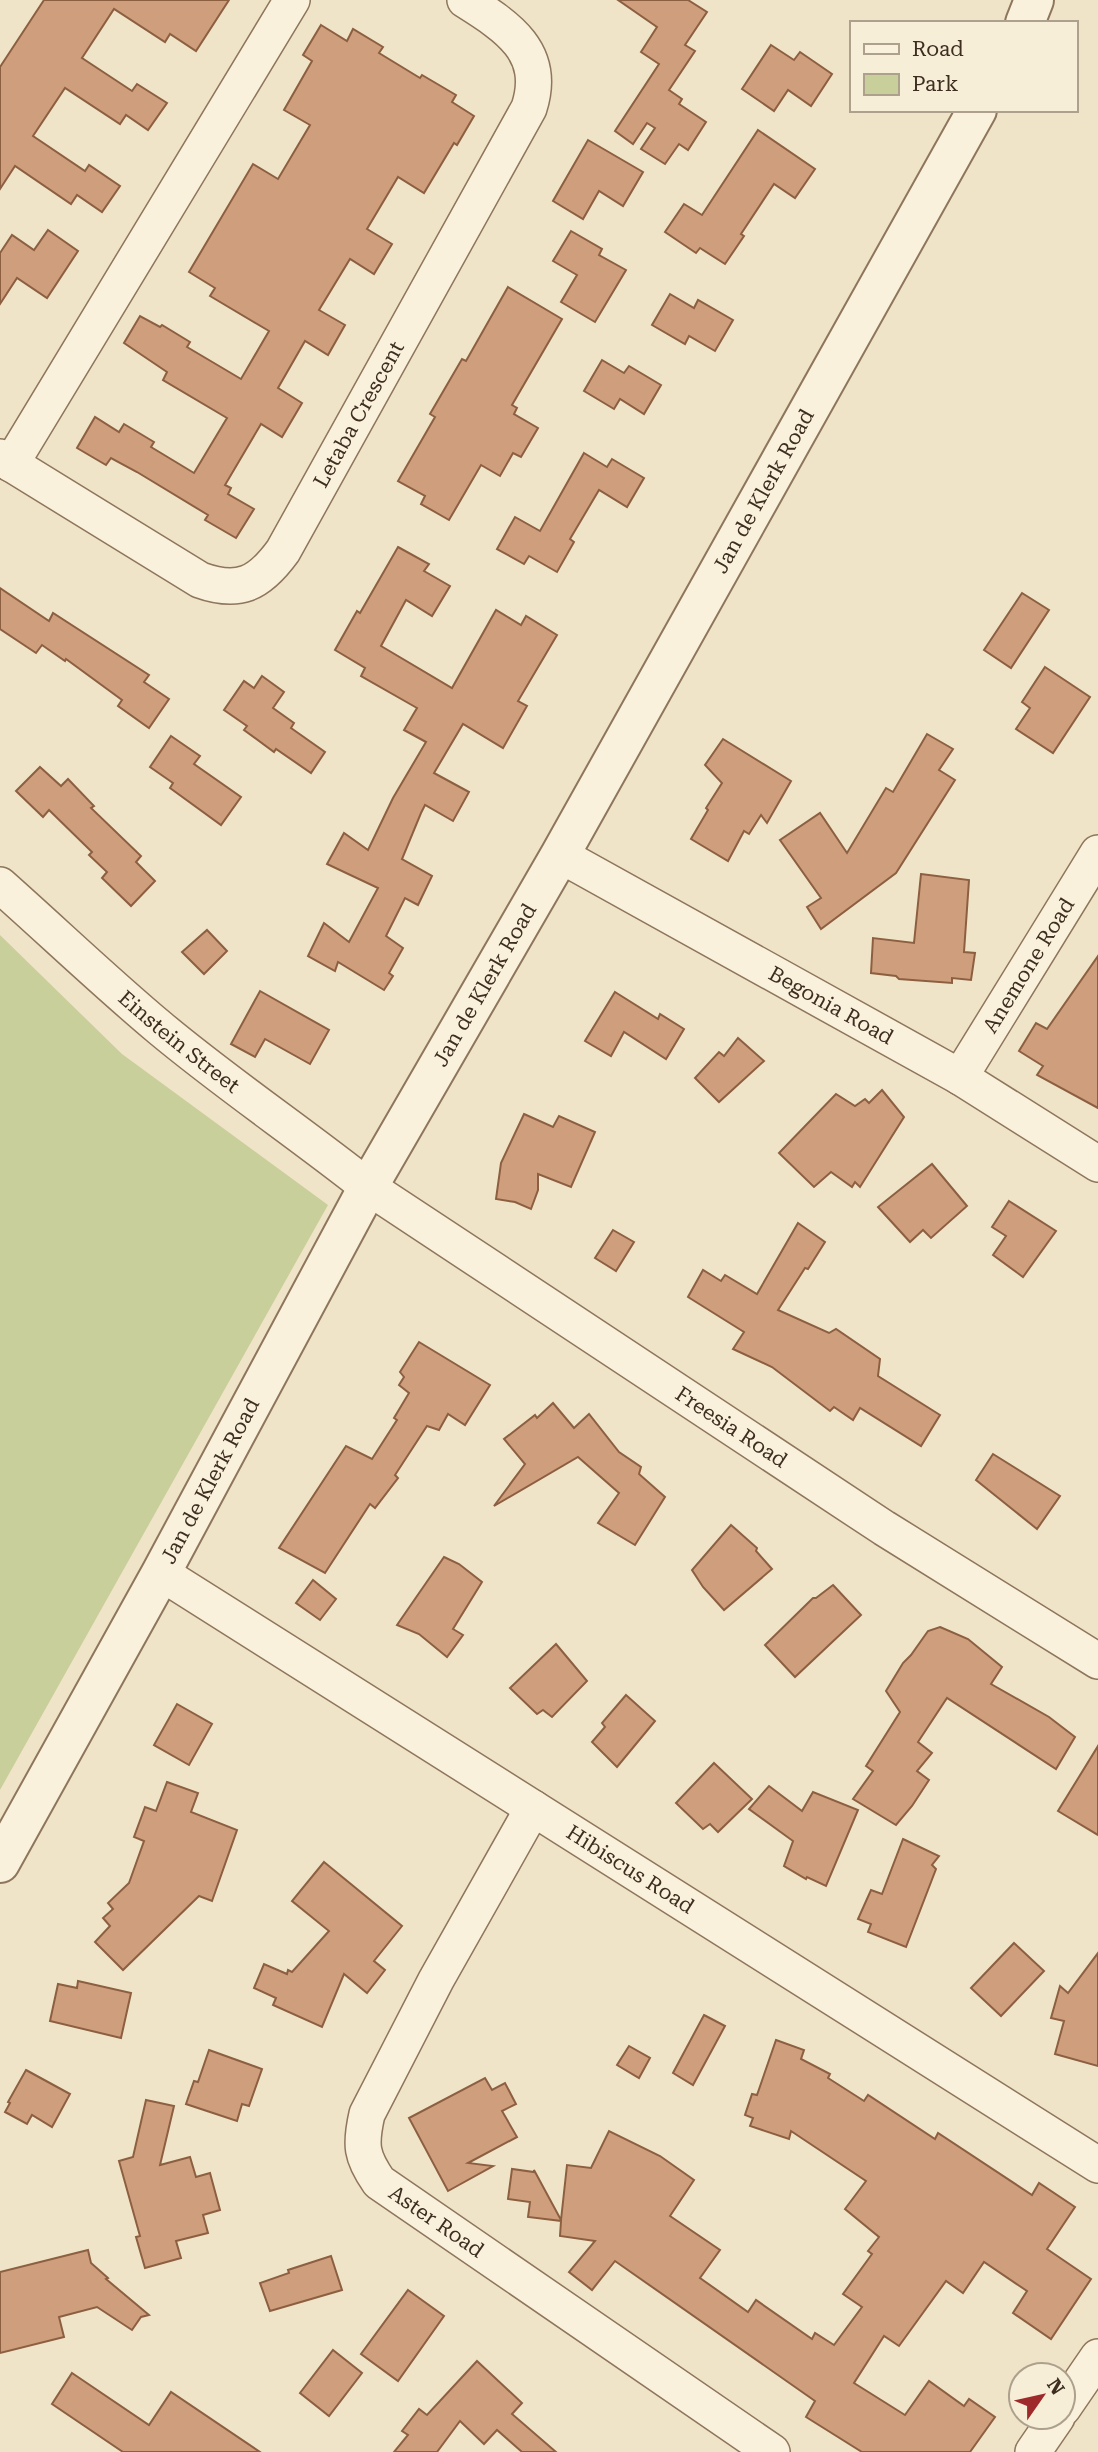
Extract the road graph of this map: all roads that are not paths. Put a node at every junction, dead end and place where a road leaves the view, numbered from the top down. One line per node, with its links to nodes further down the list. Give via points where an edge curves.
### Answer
1 (292, 0): 6 (street)
2 (466, 0): 6 (street, Letaba Crescent, via 523,46 535,82 529,108 272,567 242,586 200,580)
3 (1034, 0): 4 (street)
4 (1025, 21)
5 (976, 112): 8 (street, Jan de Klerk Road)
6 (6, 460)
7 (1098, 853): 10 (street, Anemone Road)
8 (561, 855): 10 (street, Begonia Road); 12 (street, Jan de Klerk Road)
9 (0, 885): 12 (street, Einstein Street, via 158,1026)
10 (960, 1077): 11 (street, Begonia Road)
11 (1098, 1164)
12 (368, 1187): 13 (street, Jan de Klerk Road); 14 (street, Freesia Road, via 884,1528)
13 (161, 1573): 15 (street, Hibiscus Road); 16 (street, Jan de Klerk Road)
14 (1098, 1661)
15 (533, 1808): 17 (street, Hibiscus Road); 21 (street, Aster Road, via 367,2114 364,2156 379,2182)
16 (0, 1863)
17 (1098, 2165)
18 (1098, 2357): 19 (street)
19 (1077, 2388)
20 (1047, 2431): 22 (street)
21 (772, 2452)
22 (1033, 2452)

